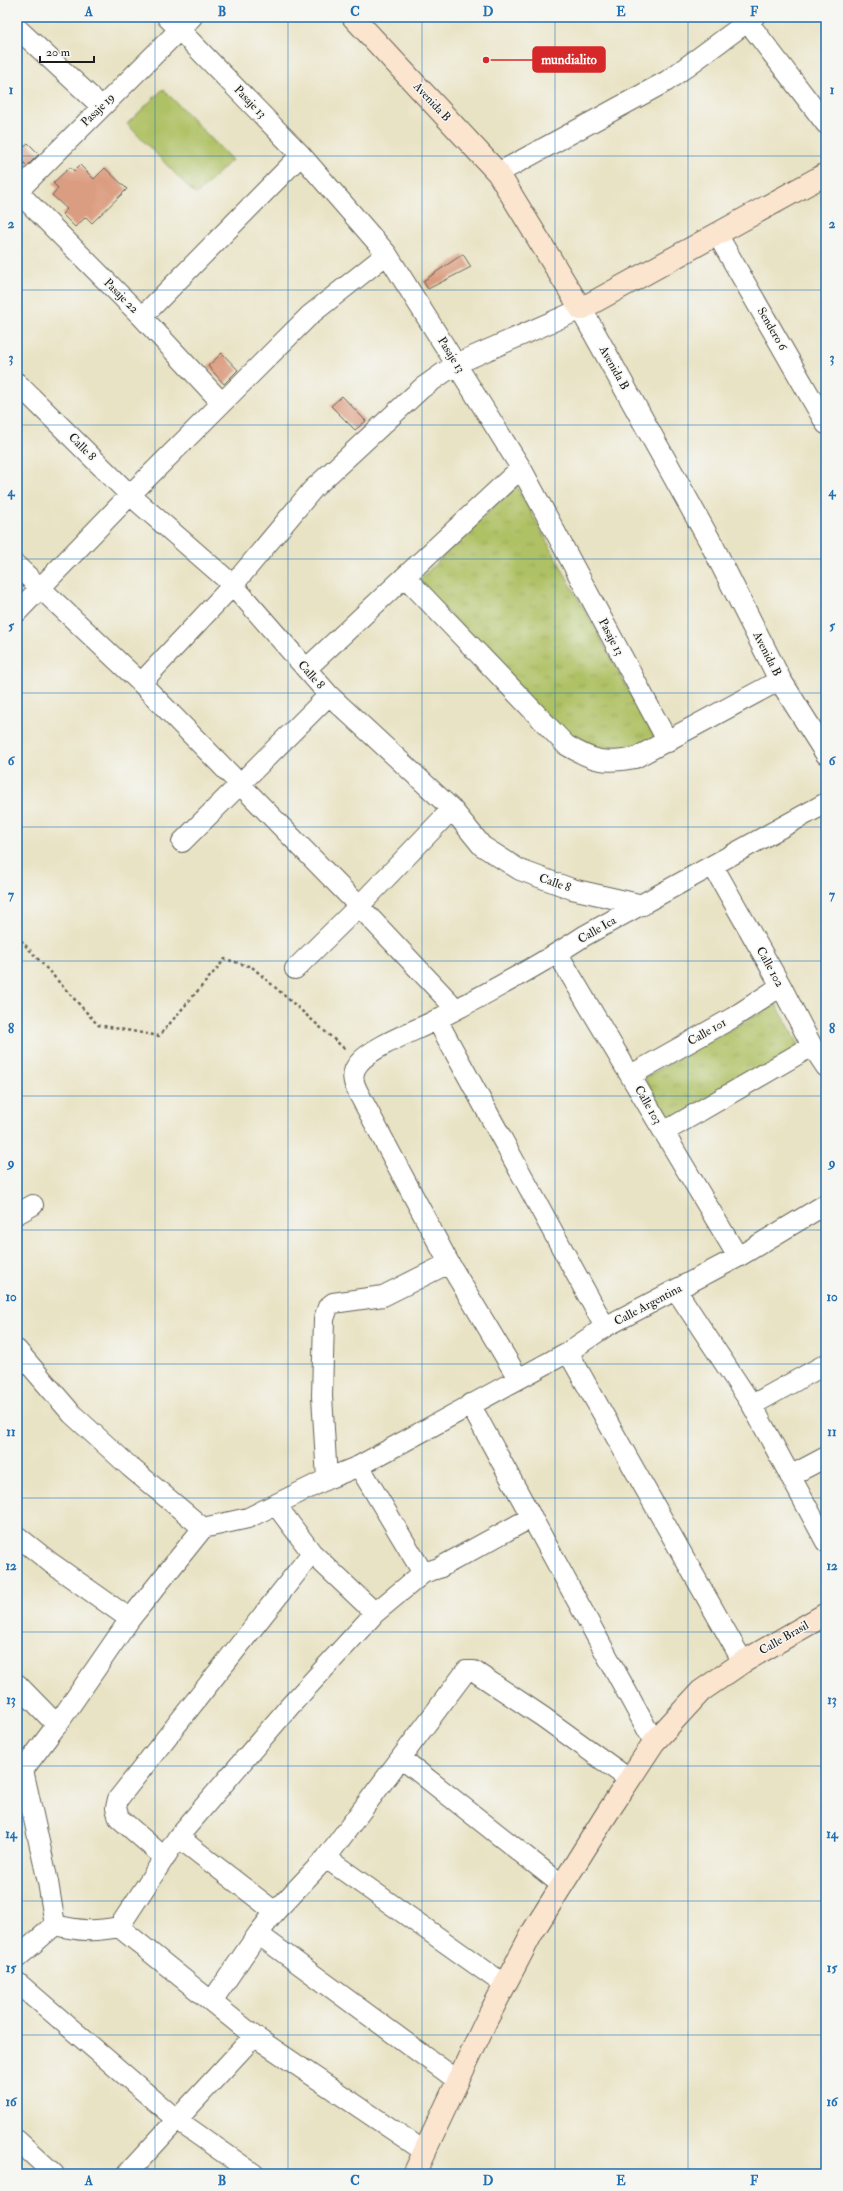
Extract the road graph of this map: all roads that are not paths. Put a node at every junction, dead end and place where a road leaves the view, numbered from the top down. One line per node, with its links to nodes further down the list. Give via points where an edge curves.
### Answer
1 (353, 17): 8 (main road, Avenida B)
2 (751, 20): 6 (street); 8 (street, via 667,81)
3 (179, 21): 5 (street, Pasaje 19); 7 (street, Pasaje 13)
4 (17, 28): 5 (street)
5 (102, 107): 10 (street, Pasaje 19)
6 (826, 124)
7 (301, 154): 12 (street, Pasaje 13); 14 (street)
8 (498, 173): 13 (main road, Avenida B)
9 (826, 174): 11 (main road)
10 (17, 191): 14 (street, Pasaje 22)
11 (717, 234): 13 (main road); 18 (street, Sendero 6)
12 (387, 254): 15 (street, Pasaje 13); 17 (street, via 310,315)
13 (581, 309): 15 (street); 27 (street, Avenida B, via 711,543)
14 (142, 317): 17 (street, Pasaje 22)
15 (456, 364): 19 (street, Pasaje 13); 23 (street, via 422,388 312,489)
16 (17, 383): 20 (street, Calle 8)
17 (222, 403): 20 (street)
18 (826, 424)
19 (521, 468): 22 (street); 30 (street, Pasaje 13)
20 (130, 495): 23 (street, Calle 8); 24 (street)
21 (17, 566): 24 (street)
22 (406, 578): 26 (street); 30 (street, via 566,745 590,759 615,762 635,758)
23 (233, 585): 26 (street, Calle 8); 28 (street)
24 (40, 589): 25 (street); 28 (street)
25 (17, 612)
26 (306, 669): 29 (street, Calle 8)
27 (780, 680): 30 (street); 31 (street, Avenida B)
28 (141, 683): 32 (street)
29 (329, 695): 32 (street); 34 (street, Calle 8)
30 (668, 742)
31 (826, 753)
32 (240, 785): 35 (street); 38 (street)
33 (826, 802): 36 (street, Calle Ica)
34 (452, 809): 37 (street, Calle 8, via 482,846 520,870 572,889); 38 (street)
35 (182, 842)
36 (713, 866): 37 (street, Calle Ica); 41 (street, Calle 102)
37 (643, 904): 39 (street, Calle Ica, via 584,936)
38 (359, 906): 40 (street); 42 (street)
39 (558, 954): 42 (street, Calle Ica); 46 (street, Calle 103)
40 (295, 969)
41 (781, 986): 44 (street, Calle 102); 46 (street, Calle 101, via 734,1017)
42 (456, 1009): 43 (street, Calle Ica)
43 (437, 1020): 50 (street, Calle Ica, via 363,1058 354,1072 353,1082); 52 (street)
44 (812, 1046): 45 (street, Calle 102); 47 (street)
45 (826, 1067)
46 (631, 1075): 47 (street, Calle 103)
47 (664, 1132): 49 (street, Calle 103)
48 (826, 1204): 49 (street, Calle Argentina)
49 (738, 1257): 51 (street, Calle Argentina)
50 (449, 1263): 56 (street); 62 (street, via 383,1296 333,1303 328,1307 324,1319 322,1396)
51 (676, 1290): 52 (street, Calle Argentina); 58 (street)
52 (605, 1327): 54 (street, Calle Argentina)
53 (17, 1350): 65 (street, via 72,1414 130,1468)
54 (568, 1352): 56 (street, Calle Argentina); 73 (street)
55 (826, 1364): 58 (street)
56 (518, 1378): 57 (street, Calle Argentina)
57 (470, 1404): 60 (street, Calle Argentina); 64 (street)
58 (752, 1405): 61 (street)
59 (826, 1457): 61 (street)
60 (359, 1466): 62 (street, Calle Argentina); 69 (street)
61 (790, 1476): 67 (street)
62 (327, 1479): 63 (street, Calle Argentina)
63 (276, 1506): 65 (street, Calle Argentina, via 248,1518); 68 (street)
64 (532, 1517): 69 (street, via 439,1568); 76 (street)
65 (203, 1528): 72 (street)
66 (17, 1536): 72 (street)
67 (826, 1542)
68 (312, 1553): 70 (street); 81 (street, via 118,1799 116,1808 119,1818)
69 (423, 1573): 70 (street)
70 (375, 1613): 80 (street)
71 (826, 1614): 73 (main road, Calle Brasil)
72 (130, 1619): 75 (street)
73 (743, 1662): 76 (main road, Calle Brasil, via 701,1692)
74 (17, 1684): 75 (street)
75 (57, 1725): 78 (street)
76 (654, 1742): 79 (main road, Calle Brasil)
77 (401, 1758): 79 (street, via 461,1675 466,1671 474,1671); 82 (street); 83 (street)
78 (20, 1771): 85 (street, via 48,1882)
79 (629, 1779): 83 (main road, Calle Brasil)
80 (178, 1837): 81 (street); 84 (street)
81 (165, 1858): 86 (street)
82 (326, 1858): 84 (street); 90 (street)
83 (562, 1885): 90 (main road, Calle Brasil, via 532,1933)
84 (274, 1912): 87 (street)
85 (54, 1925): 86 (street, via 87,1931); 88 (street)
86 (119, 1927): 91 (street)
87 (258, 1934): 91 (street); 93 (street)
88 (17, 1958)
89 (17, 1982): 94 (street)
90 (505, 1985): 93 (main road, Calle Brasil)
91 (212, 2001): 92 (street)
92 (254, 2036): 94 (street); 96 (street)
93 (457, 2080): 96 (main road, Calle Brasil)
94 (177, 2120): 98 (street); 99 (street)
95 (17, 2140): 97 (street)
96 (424, 2151): 100 (main road, Calle Brasil)
97 (54, 2174)
98 (127, 2174)
99 (254, 2174)
100 (414, 2174)

